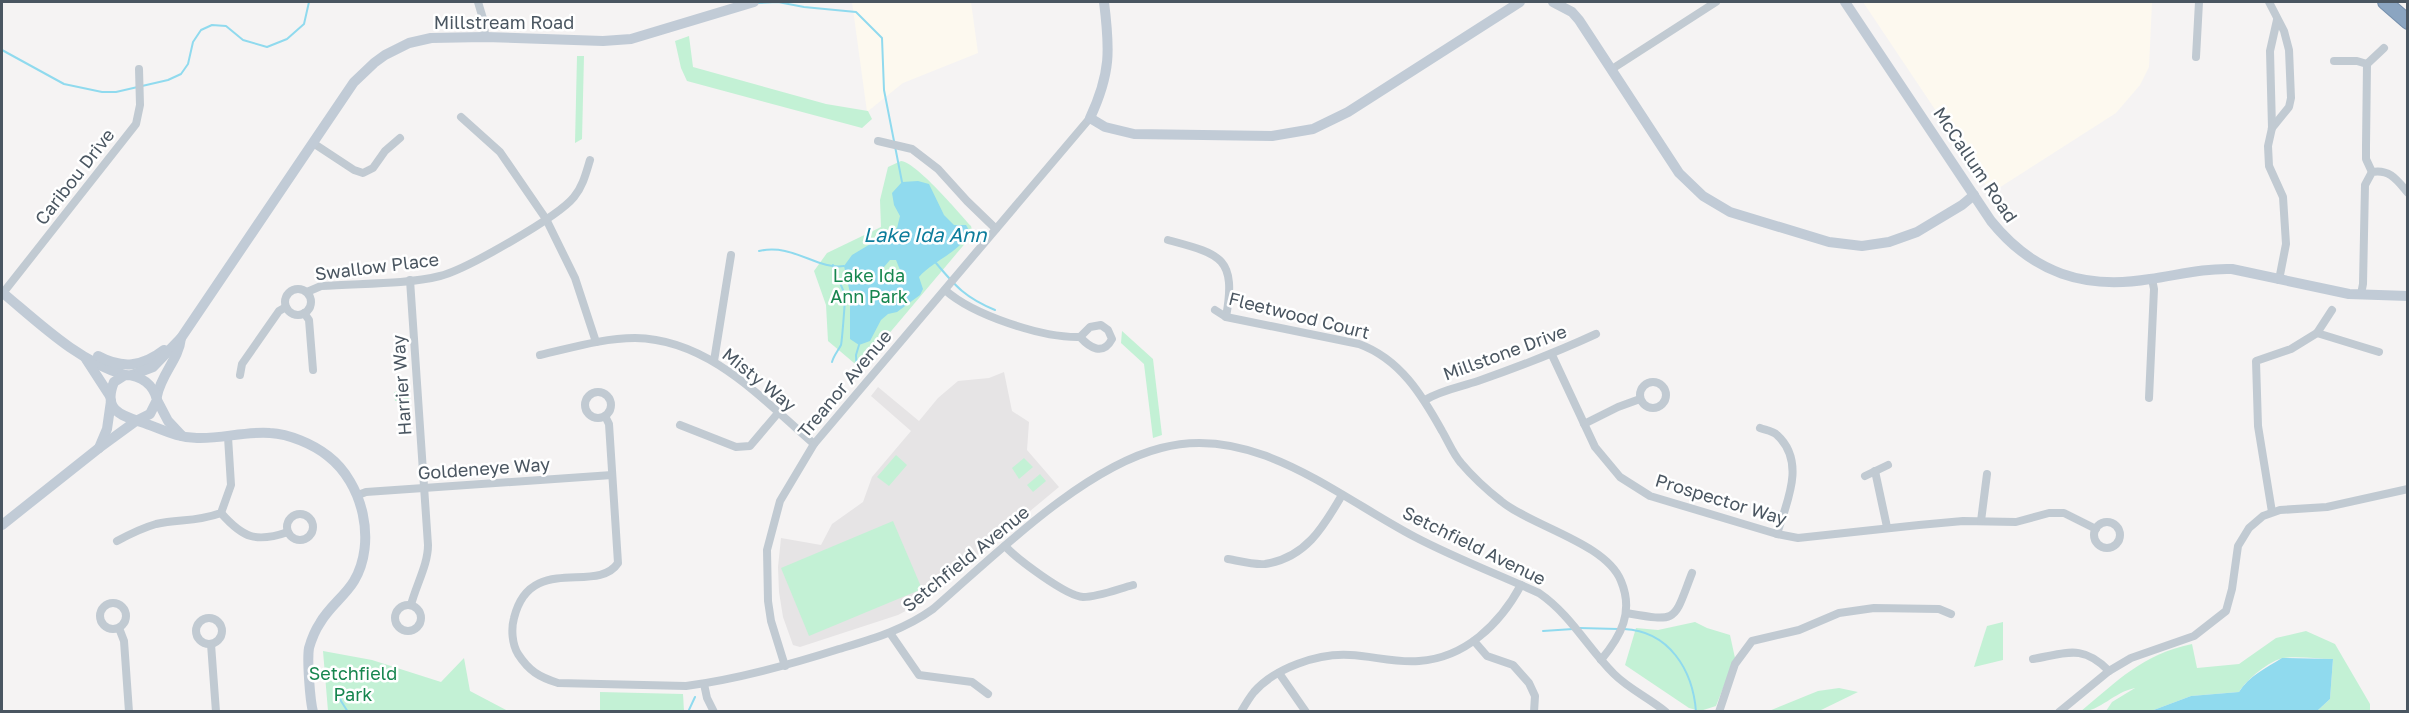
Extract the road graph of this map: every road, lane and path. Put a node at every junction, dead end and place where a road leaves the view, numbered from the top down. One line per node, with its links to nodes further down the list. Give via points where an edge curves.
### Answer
1 (478, 2): 14 (street)
2 (754, 2): 14 (street, Millstream Road, via 631,39)
3 (1104, 2): 22 (street, Treanor Avenue, via 1109,56 1105,80)
4 (1520, 2): 22 (street, via 1348,112 1313,129 1272,136 1134,134 1105,127)
5 (1553, 2): 20 (street, via 1572,12)
6 (1716, 2): 20 (street)
7 (1845, 2): 30 (street, McCallum Road)
8 (2199, 2): 16 (street)
9 (2269, 2): 12 (street)
10 (2385, 2): 13 (highway)
11 (2390, 2): 13 (highway)
12 (2277, 20): 23 (street, via 2270,51); 23 (street, via 2289,51 2291,98 2289,107)
13 (2408, 22)
14 (485, 37): 26 (street, Millstream Road, via 431,38 385,55 354,82)
15 (2385, 48): 18 (street)
16 (2196, 57)
17 (2334, 61): 18 (street)
18 (2367, 64): 28 (street, via 2366,159)
19 (138, 69): 39 (street, Caribou Drive, via 140,114 136,124)
20 (1612, 69): 30 (street, via 1679,173 1703,196 1741,216 1829,242 1877,244 1917,232)
21 (461, 117): 31 (street, via 500,152)
22 (1090, 118): 32 (street, Treanor Avenue)
23 (2272, 128): 37 (street, via 2269,166 2283,197 2286,244)
24 (400, 138): 26 (street, via 373,168 363,173)
25 (878, 141): 32 (street, via 912,149 931,163)
26 (312, 143): 51 (street, Millstream Road)
27 (590, 160): 31 (street, Swallow Place, via 573,199)
28 (2372, 172): 29 (street, via 2390,173); 41 (street, via 2365,185)
29 (2408, 193)
30 (1974, 195): 35 (street, McCallum Road, via 2004,237 2052,270 2102,283)
31 (546, 219): 36 (street, Swallow Place, via 452,272); 52 (street, via 575,278)
32 (996, 229): 38 (street, Treanor Avenue)
33 (1168, 240): 47 (street, via 1202,249 1221,260 1231,280)
34 (731, 255): 58 (street)
35 (2152, 279): 37 (street, McCallum Road, via 2214,268); 63 (street)
36 (410, 280): 40 (street, Swallow Place, via 321,286); 82 (street, Harrier Way)
37 (2279, 280): 41 (street, McCallum Road)
38 (945, 290): 50 (street, via 1003,321 1066,338); 75 (street, Treanor Avenue)
39 (2, 292): 53 (street)
40 (307, 292): 43 (street, Swallow Place, via 292,290 286,297); 46 (street, Swallow Place, via 310,301)
41 (2361, 294): 42 (street, McCallum Road)
42 (2408, 297)
43 (286, 307): 46 (street, via 292,313); 61 (street, Swallow Place, via 279,311 242,364)
44 (1215, 310): 47 (street, Fleetwood Court)
45 (2332, 310): 48 (street)
46 (304, 313): 59 (street, via 309,320)
47 (1226, 316): 66 (street, Fleetwood Court, via 1368,347 1399,369)
48 (2318, 333): 54 (street); 86 (street, via 2256,361 2258,426)
49 (1596, 334): 56 (street, Millstone Drive)
50 (1080, 337)
51 (178, 341): 53 (street, via 146,362 132,365); 60 (street, Millstream Road, via 153,367); 62 (street, Millstream Road, via 180,349 162,379)
52 (596, 342): 55 (street, Misty Way); 58 (street, Misty Way, via 662,340)
53 (75, 349): 57 (street)
54 (2379, 352)
55 (540, 355)
56 (1551, 355): 66 (street, Millstone Drive); 70 (street, Prospector Way)
57 (85, 357): 60 (street); 64 (street)
58 (714, 361): 67 (street, Misty Way)
59 (313, 370)
60 (129, 375): 62 (street, via 144,380); 64 (street, via 114,382)
61 (240, 375)
62 (157, 398): 69 (street, via 150,414); 73 (street, via 168,421)
63 (2149, 398)
64 (110, 399): 69 (street, via 121,416); 76 (street, via 107,429)
65 (1640, 399): 70 (street)
66 (1425, 400): 101 (street, Fleetwood Court, via 1460,462 1502,502 1609,563 1621,579)
67 (778, 413): 71 (street, via 750,446 736,447); 75 (street, Misty Way)
68 (605, 416): 80 (street, Setchfield Avenue, via 609,423)
69 (136, 421): 73 (street, via 169,435); 76 (street)
70 (1584, 424): 93 (street, Prospector Way, via 1595,447 1620,477 1650,496)
71 (680, 425)
72 (1760, 428): 93 (street, via 1776,434 1791,459 1792,486)
73 (182, 436): 74 (street)
74 (228, 437): 84 (street, via 270,433 302,441 329,457); 87 (street, via 231,485)
75 (814, 444): 109 (street, Treanor Avenue, via 780,501 767,550 771,621)
76 (99, 448): 89 (street)
77 (1888, 465): 78 (street)
78 (1875, 471): 81 (street); 90 (street)
79 (1986, 474): 88 (street)
80 (612, 475): 82 (street, Goldeneye Way); 112 (street, Setchfield Avenue, via 618,563 607,574 550,579 530,589 517,606 512,627 515,650 540,677 558,683)
81 (1865, 476)
82 (424, 488): 84 (street, Goldeneye Way); 100 (street, Harrier Way, via 428,555)
83 (2408, 489): 86 (street, via 2327,507)
84 (358, 495): 116 (street, via 364,518 364,551 355,580 320,622 309,648)
85 (1342, 495): 95 (street, Setchfield Avenue, via 1298,470 1252,451 1210,443 1175,444 1140,455 1095,478); 96 (street, via 1321,530 1290,557 1263,564); 99 (street, Setchfield Avenue, via 1439,549)
86 (2272, 512): 110 (street, via 2243,535 2226,611 2194,636 2131,658)
87 (221, 513): 92 (street, via 237,530 255,538); 94 (street, via 203,520 158,524)
88 (1981, 521): 90 (street, Prospector Way); 91 (street, Prospector Way, via 2016,522 2064,513)
89 (2, 525)
90 (1887, 527): 93 (street, Prospector Way, via 1815,538)
91 (2096, 529)
92 (288, 532)
93 (1777, 534)
94 (117, 541)
95 (1005, 546): 98 (street, via 1024,563 1077,596); 104 (street, Setchfield Avenue, via 933,609)
96 (1228, 559)
97 (1692, 573): 101 (street, via 1673,615 1658,618)
98 (1133, 585)
99 (1521, 585): 105 (street, via 1499,620); 108 (street, Setchfield Avenue, via 1561,610)
100 (411, 605)
101 (1626, 613): 108 (street, Fleetwood Court, via 1618,640)
102 (1951, 614): 122 (street, via 1939,609 1874,608 1839,613 1799,630 1752,641 1736,664)
103 (118, 628): 114 (street, via 124,641)
104 (890, 633): 109 (street, Setchfield Avenue); 113 (street, via 919,675 972,682)
105 (1474, 641): 111 (street, via 1447,655 1420,661 1348,654 1295,664); 120 (street, via 1487,656 1513,665 1529,683 1535,696)
106 (211, 644): 115 (street)
107 (2033, 659): 110 (street, via 2087,654 2098,659)
108 (1601, 660): 121 (street, Setchfield Avenue, via 1622,681)
109 (785, 666): 112 (street, Setchfield Avenue)
110 (2109, 672): 123 (street)
111 (1279, 673): 118 (street, via 1254,691); 119 (street)
112 (704, 684): 117 (street)
113 (988, 694)
114 (129, 711)
115 (216, 711)
116 (314, 711)
117 (714, 711)
118 (1241, 711)
119 (1306, 711)
120 (1534, 711)
121 (1666, 711)
122 (1719, 711)
123 (2059, 711)

